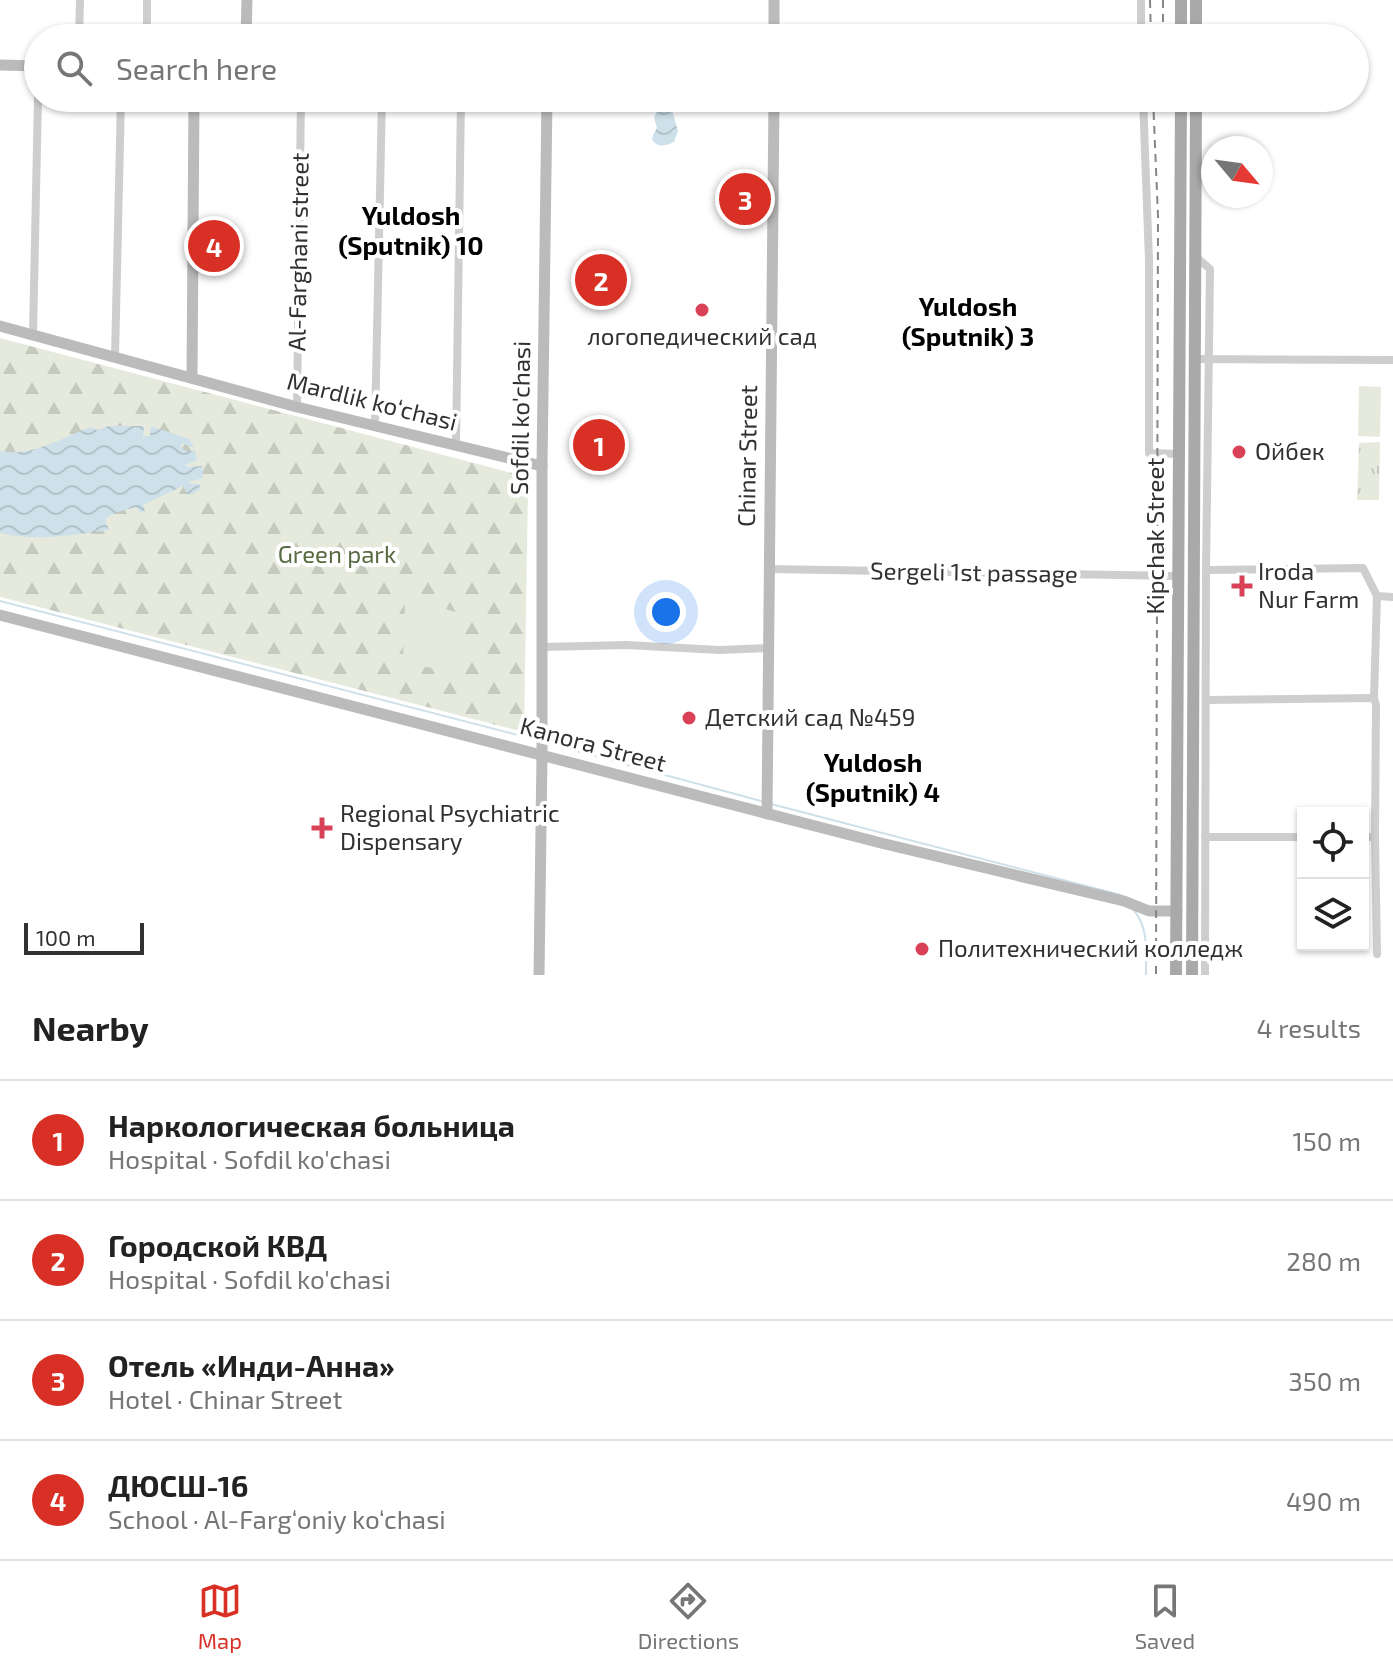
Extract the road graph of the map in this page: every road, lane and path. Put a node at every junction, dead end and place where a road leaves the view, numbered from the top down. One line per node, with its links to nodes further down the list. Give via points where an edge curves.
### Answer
1 (80, 0): 8 (street)
2 (147, 0): 9 (street)
3 (247, 0): 10 (street)
4 (774, 0): 11 (street)
5 (1141, 0): 12 (street)
6 (1196, 1): 7 (main road); 14 (main road)
7 (1181, 2): 13 (main road)
8 (79, 24)
9 (147, 24)
10 (246, 24)
11 (774, 24)
12 (1141, 24)
13 (1181, 24)
14 (1196, 24)
15 (0, 65): 16 (street)
16 (24, 66)
17 (38, 112): 31 (street)
18 (121, 112): 32 (street)
19 (194, 112): 36 (street)
20 (301, 112): 37 (street, Al-Farghani street)
21 (382, 112): 38 (street)
22 (461, 112): 39 (street)
23 (547, 112): 41 (street, Sofdil ko'chasi)
24 (774, 112): 44 (street, Chinar Street)
25 (1144, 112): 40 (street, via 1149,453)
26 (1181, 112): 28 (main road, Kipchak Street)
27 (1196, 112): 29 (main road, Kipchak Street)
28 (1180, 256): 29 (main road); 40 (main road, Kipchak Street)
29 (1195, 256): 33 (main road, Kipchak Street); 34 (street, Kipchak Street, via 1210,269)
30 (0, 326): 31 (street, Mardlik ko‘chasi)
31 (33, 335): 32 (street, Mardlik ko‘chasi)
32 (115, 357): 36 (street, Mardlik ko‘chasi)
33 (1195, 359): 34 (street); 43 (main road, Kipchak Street)
34 (1209, 359): 35 (street); 45 (street, Kipchak Street)
35 (1393, 360)
36 (192, 378): 37 (street, Mardlik ko‘chasi)
37 (297, 407): 38 (street, Mardlik ko‘chasi)
38 (375, 426): 39 (street, Mardlik ko‘chasi)
39 (456, 445): 41 (street, Mardlik ko‘chasi)
40 (1179, 454): 42 (main road, Kipchak Street)
41 (542, 466): 50 (street, Sofdil ko'chasi)
42 (1179, 485): 43 (main road); 46 (main road, Kipchak Street)
43 (1194, 485): 61 (main road, Kipchak Street)
44 (769, 569): 46 (street, Sergeli 1st passage); 51 (street, Chinar Street)
45 (1206, 570): 47 (street, via 1363,568); 53 (street, Kipchak Street)
46 (1178, 576): 60 (main road, Kipchak Street)
47 (1377, 596): 48 (street); 52 (street)
48 (1393, 597)
49 (0, 615): 54 (street, Kanora Street)
50 (543, 647): 51 (street); 54 (street, Sofdil ko'chasi)
51 (768, 648): 55 (street, Chinar Street)
52 (1374, 698): 53 (street); 59 (street)
53 (1206, 700): 56 (street, Kipchak Street)
54 (542, 746): 55 (street, Kanora Street); 64 (street, Sofdil ko'chasi)
55 (767, 806): 60 (street, Kanora Street, via 881,843 1149,911)
56 (1205, 837): 57 (street); 67 (street, Kipchak Street)
57 (1297, 837)
58 (1369, 837): 59 (street)
59 (1375, 837): 63 (street)
60 (1177, 911): 62 (main road, Kipchak Street)
61 (1192, 945): 62 (main road); 66 (main road, Kipchak Street)
62 (1176, 946): 65 (main road, Kipchak Street)
63 (1377, 954)
64 (539, 975)
65 (1176, 975)
66 (1192, 975)
67 (1205, 975)

